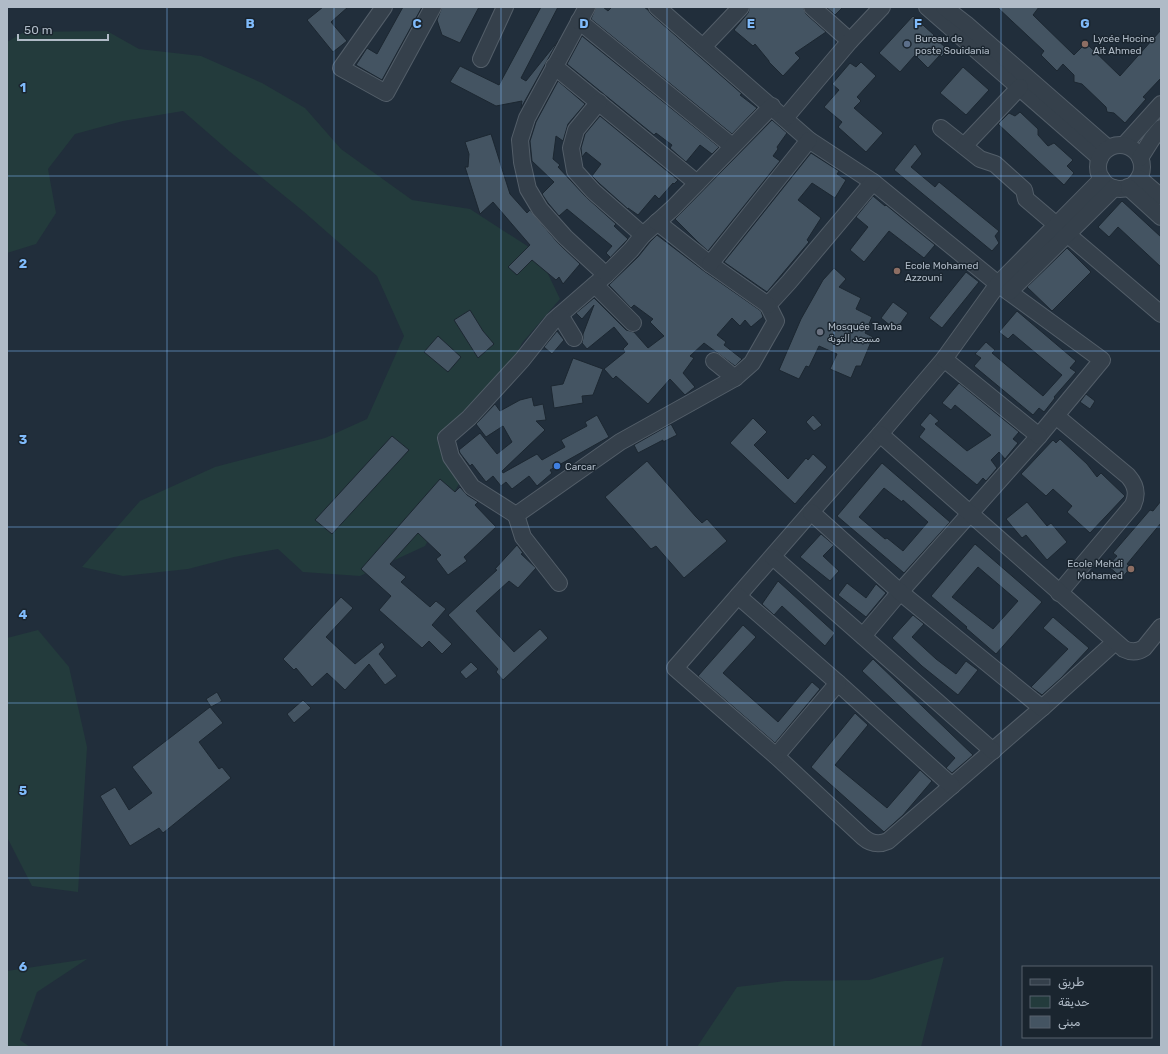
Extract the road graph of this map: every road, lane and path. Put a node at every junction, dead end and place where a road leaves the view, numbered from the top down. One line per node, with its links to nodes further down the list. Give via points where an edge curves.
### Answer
1 (384, 7): 2 (street, via 341,68 386,93)
2 (433, 7)
3 (505, 7): 13 (street)
4 (657, 7): 12 (street)
5 (741, 7): 12 (street)
6 (812, 7): 11 (street)
7 (882, 7): 11 (street)
8 (927, 7): 15 (street)
9 (944, 7): 26 (street, via 966,24)
10 (583, 14): 14 (street); 23 (street)
11 (850, 41): 19 (street)
12 (703, 46): 18 (street)
13 (481, 59)
14 (554, 66): 16 (street); 37 (street, via 527,118 520,140 522,162 528,189 540,209)
15 (1020, 87): 24 (street); 26 (street)
16 (598, 102): 28 (street); 35 (street, via 576,130 571,148 575,171 593,191)
17 (1161, 104): 25 (street)
18 (772, 106): 19 (street); 23 (street)
19 (785, 118): 22 (street)
20 (941, 128): 24 (street)
21 (1161, 128): 27 (street)
22 (809, 140): 29 (street); 36 (street)
23 (732, 146): 28 (street)
24 (964, 146): 34 (street, via 980,158 996,164 1024,190 1026,199)
25 (1124, 146): 26 (street, via 1117,145); 27 (street, via 1136,152)
26 (1104, 153): 30 (street, via 1098,165 1099,172)
27 (1140, 158): 30 (street, via 1142,172)
28 (697, 182): 33 (street)
29 (873, 182): 38 (street); 39 (street)
30 (1121, 183): 31 (street); 32 (street); 34 (street)
31 (1161, 197)
32 (1161, 217)
33 (657, 222): 35 (street); 36 (street)
34 (1061, 230): 38 (street); 40 (street)
35 (642, 235): 37 (street)
36 (710, 264): 39 (street)
37 (601, 280): 41 (street); 42 (street)
38 (1003, 288): 44 (street); 47 (street, via 1102,360)
39 (768, 305): 46 (street, via 776,321 752,363)
40 (1161, 314)
41 (560, 315): 43 (street); 52 (street, via 469,418 446,438 451,457 472,487)
42 (633, 323)
43 (574, 338)
44 (944, 359): 48 (street); 49 (street)
45 (714, 361): 46 (street)
46 (735, 378): 52 (street, via 620,442)
47 (1056, 416): 49 (street); 56 (street, via 1128,476 1134,484 1136,495 1132,505)
48 (880, 434): 50 (street); 51 (street)
49 (1039, 436): 51 (street)
50 (811, 512): 53 (street); 55 (street)
51 (970, 513): 55 (street); 56 (street)
52 (516, 515): 54 (street, via 523,537)
53 (773, 557): 57 (street); 59 (street)
54 (559, 583)
55 (900, 592): 59 (street); 62 (street)
56 (1059, 593): 60 (street)
57 (738, 596): 61 (street); 64 (street, via 675,668)
58 (1161, 627): 60 (street, via 1144,648 1136,652 1128,651)
59 (863, 636): 63 (street)
60 (1116, 642): 62 (street)
61 (838, 683): 64 (street); 65 (street)
62 (1042, 708): 63 (street)
63 (993, 750): 65 (street)
64 (776, 756): 65 (street, via 872,843 888,841)
65 (952, 786)

